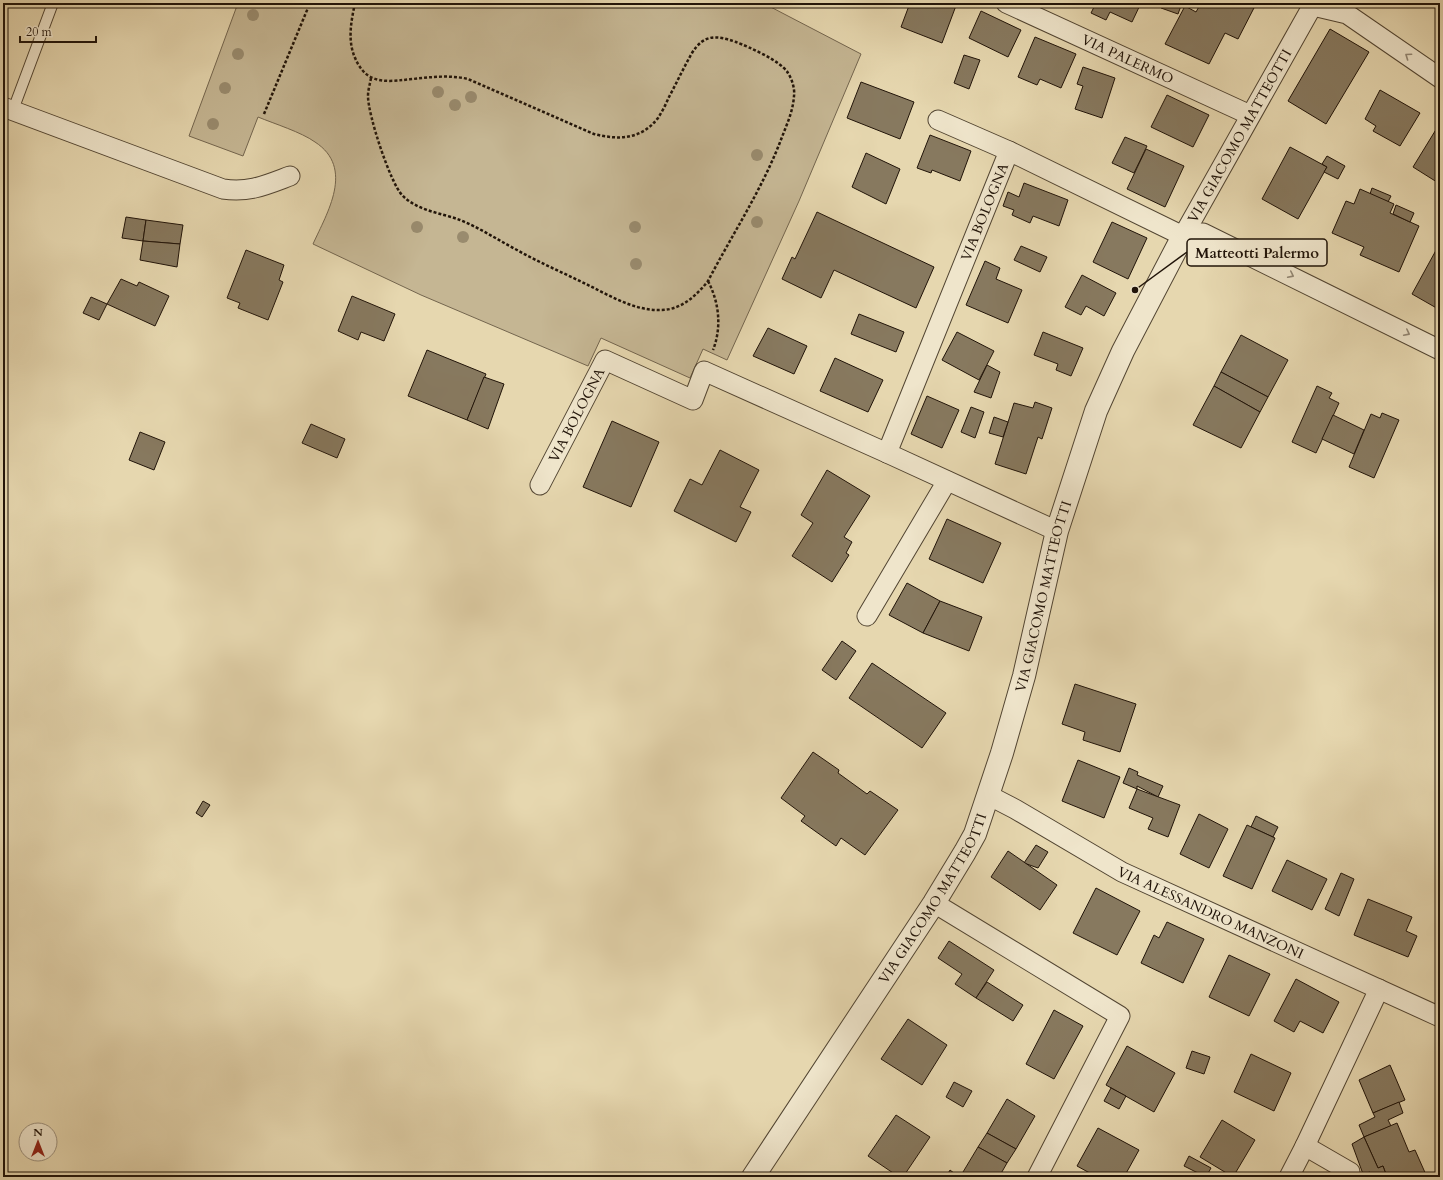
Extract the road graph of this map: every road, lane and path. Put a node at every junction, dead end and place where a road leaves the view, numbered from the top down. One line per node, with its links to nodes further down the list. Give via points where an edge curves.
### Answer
1 (53, 3): 8 (lane)
2 (310, 3): 9 (path)
3 (355, 3): 6 (path, via 350,38 353,54 359,67)
4 (1006, 3): 10 (street, VIA PALERMO)
5 (1312, 4): 7 (street, one-way to 5, via 1346,14); 10 (street, VIA GIACOMO MATTEOTTI)
6 (371, 78): 15 (path, via 368,95 375,129 396,187 414,204 460,220 541,263 610,296 646,309 675,308 690,300); 15 (path, via 398,80 457,76 594,134 620,138 642,132 659,117 692,53 704,39 721,38 756,50 787,72 794,95 792,109 766,175)
7 (1440, 78)
8 (8, 108): 13 (street, via 224,189 253,189)
9 (264, 114)
10 (1250, 115): 14 (street, VIA GIACOMO MATTEOTTI, via 1200,203)
11 (938, 120): 12 (street)
12 (1009, 151): 14 (street, VIA BOLOGNA); 18 (street, VIA BOLOGNA)
13 (290, 176)
14 (1193, 234): 17 (street, VIA BOLOGNA, one-way to 17); 21 (street, VIA GIACOMO MATTEOTTI, via 1123,350 1096,411)
15 (708, 281): 16 (path, via 717,304 718,332)
16 (715, 345)
17 (1440, 350)
18 (887, 453): 19 (street, VIA BOLOGNA); 20 (street, VIA BOLOGNA, via 704,371 692,400 605,360)
19 (947, 481): 21 (street, VIA BOLOGNA); 22 (street)
20 (540, 485)
21 (1057, 531): 23 (street, VIA GIACOMO MATTEOTTI, via 1024,676)
22 (867, 616)
23 (988, 795): 24 (street, VIA GIACOMO MATTEOTTI, via 975,834); 25 (street, VIA ALESSANDRO MANZONI, via 1122,872)
24 (934, 903): 28 (street, VIA GIACOMO MATTEOTTI); 29 (street, via 1120,1016)
25 (1379, 989): 26 (street, VIA ALESSANDRO MANZONI); 27 (street)
26 (1440, 1018)
27 (1305, 1146): 30 (street); 31 (street, via 1350,1172)
28 (753, 1177)
29 (1037, 1177)
30 (1289, 1177)
31 (1350, 1177)

